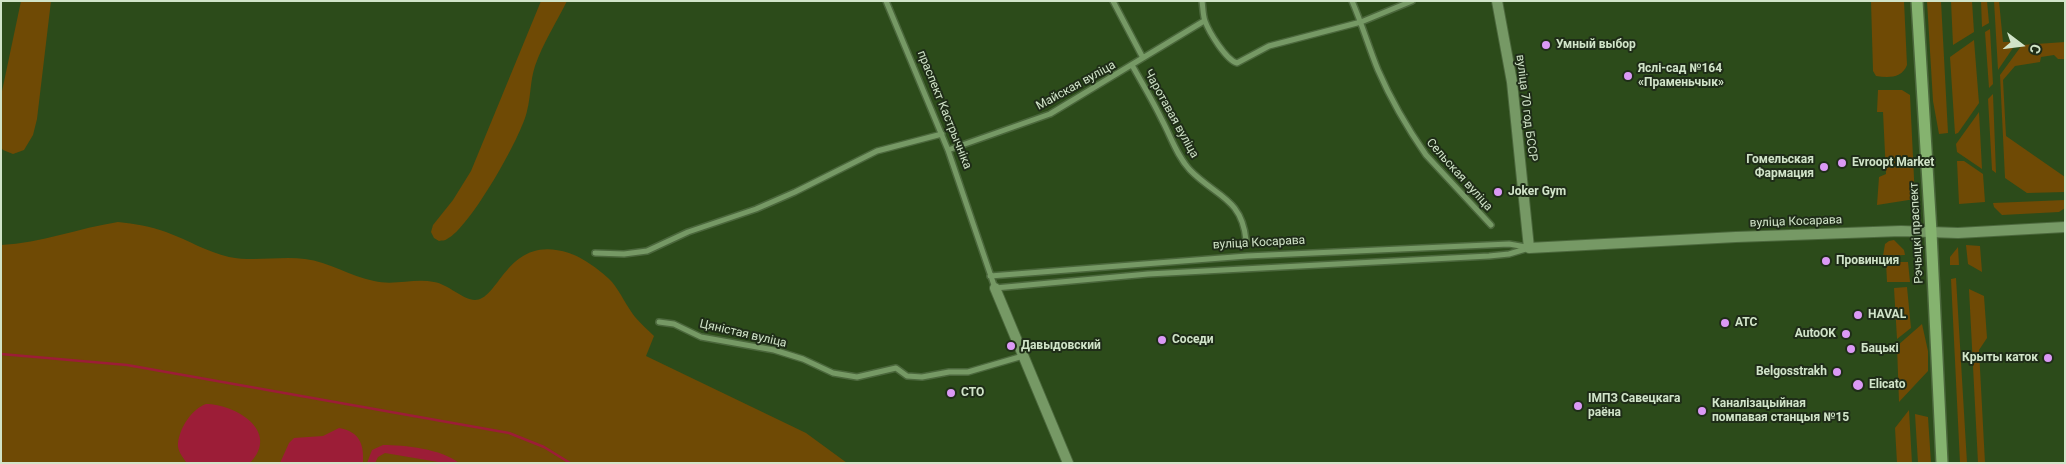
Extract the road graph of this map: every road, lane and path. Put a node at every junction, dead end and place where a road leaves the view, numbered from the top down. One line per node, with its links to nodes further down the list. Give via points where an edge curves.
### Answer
1 (886, 1): 12 (street, праспект Кастрычніка)
2 (1113, 1): 10 (street, Чаротавая вуліца)
3 (1202, 1): 8 (street)
4 (1352, 1): 9 (street, Сельская вуліца)
5 (1412, 1): 9 (street)
6 (1496, 1): 18 (main road, вуліца 70 год БССР, via 1512,82)
7 (1916, 1): 16 (main road, Рэчыцкі праспект)
8 (1204, 21): 9 (street, via 1231,61 1237,63 1269,46); 10 (street, Майская вуліца)
9 (1361, 22): 14 (street, Сельская вуліца, via 1382,79 1417,142)
10 (1143, 58): 11 (street, Майская вуліца)
11 (1132, 65): 13 (street, Майская вуліца, via 1050,114); 17 (street, Чаротавая вуліца, via 1177,152 1191,170 1229,201 1244,223)
12 (942, 134): 13 (street, праспект Кастрычніка); 19 (street, via 877,151 756,209 688,232 647,251)
13 (948, 150): 20 (street, праспект Кастрычніка)
14 (1491, 225)
15 (2065, 227): 16 (main road, вуліца Косарава)
16 (1931, 232): 18 (main road, вуліца Косарава, via 1717,238); 25 (main road, Рэчыцкі праспект)
17 (1246, 240)
18 (1529, 248): 20 (street, вуліца Косарава, via 1509,244 1247,256); 21 (street, вуліца Косарава, via 1489,256 1156,274)
19 (595, 253)
20 (990, 276): 21 (street, праспект Кастрычніка)
21 (995, 288): 23 (main road)
22 (659, 322): 23 (street, Цяністая вуліца, via 674,324 701,337 774,350 833,373 856,378 896,368 907,376 922,378 968,372)
23 (1023, 355): 24 (main road)
24 (1068, 463)
25 (1942, 463)

